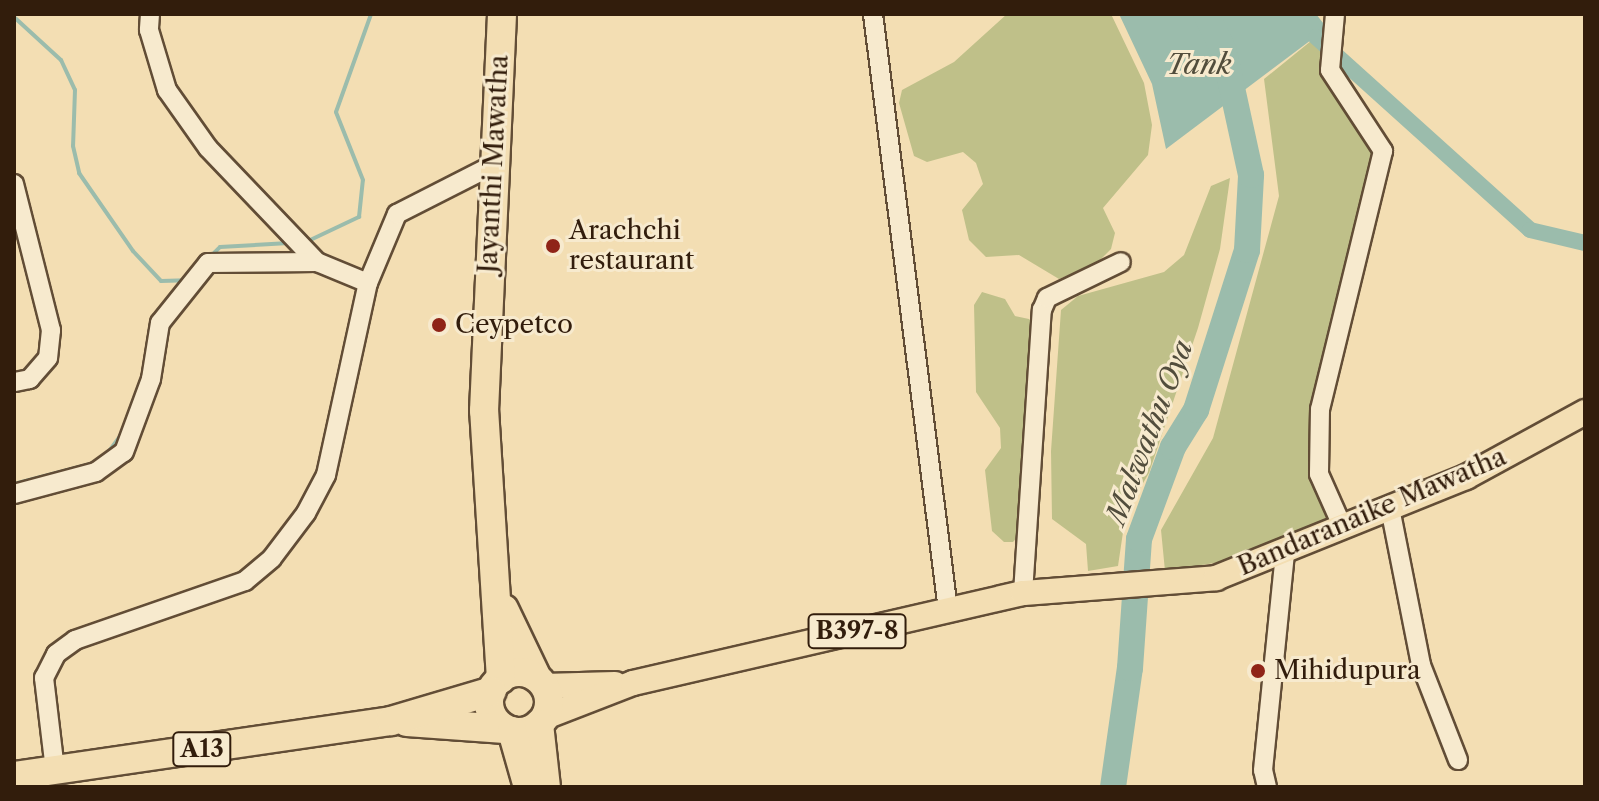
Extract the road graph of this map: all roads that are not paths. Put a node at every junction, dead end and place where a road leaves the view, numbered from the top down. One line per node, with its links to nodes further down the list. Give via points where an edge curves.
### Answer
1 (150, 14): 7 (street, via 149,30 167,90 208,148)
2 (502, 14): 5 (highway, Jayanthi Mawatha)
3 (873, 14): 18 (street)
4 (1335, 14): 14 (street, via 1330,70 1383,151 1320,409 1319,474)
5 (493, 165): 9 (street, via 397,214); 17 (highway, Jayanthi Mawatha, via 484,411 487,506)
6 (14, 184): 10 (street, via 51,330 48,358 30,379)
7 (305, 249): 9 (street); 12 (street, via 208,263 160,323 151,379 124,452 96,472)
8 (1121, 262): 16 (street, via 1047,298 1042,310)
9 (368, 283): 25 (street, via 326,475 272,558 245,581 75,640 56,654 44,678)
10 (14, 382)
11 (1585, 412): 13 (main road, Bandaranaike Mawatha / B397-8, via 1466,477)
12 (14, 494)
13 (1390, 508): 14 (main road, Bandaranaike Mawatha / B397-8); 24 (street, via 1421,665)
14 (1343, 528): 15 (main road, Bandaranaike Mawatha / B397-8)
15 (1285, 553): 16 (main road, Bandaranaike Mawatha / B397-8, via 1186,582 1082,585); 29 (street, via 1263,770)
16 (1023, 593): 18 (main road, Bandaranaike Mawatha / B397-8)
17 (500, 602): 19 (highway, Jayanthi Mawatha); 21 (highway, Jayanthi Mawatha)
18 (948, 610): 20 (main road, Bandaranaike Mawatha / B397-8)
19 (540, 682): 20 (main road, Bandaranaike Mawatha / B397-8); 21 (highway, via 519,672); 23 (highway, via 549,701)
20 (633, 683): 23 (main road, Bandaranaike Mawatha / B397-8)
21 (496, 685): 22 (highway, Bandaranaike Mawatha / A13); 23 (highway, via 491,713)
22 (391, 721): 23 (highway, Bandaranaike Mawatha / A13); 25 (highway, Bandaranaike Mawatha / A13)
23 (525, 725): 27 (highway); 28 (highway)
24 (1458, 760)
25 (62, 775): 26 (highway, Bandaranaike Mawatha / A13)
26 (14, 776)
27 (528, 787)
28 (546, 787)
29 (1267, 787)

